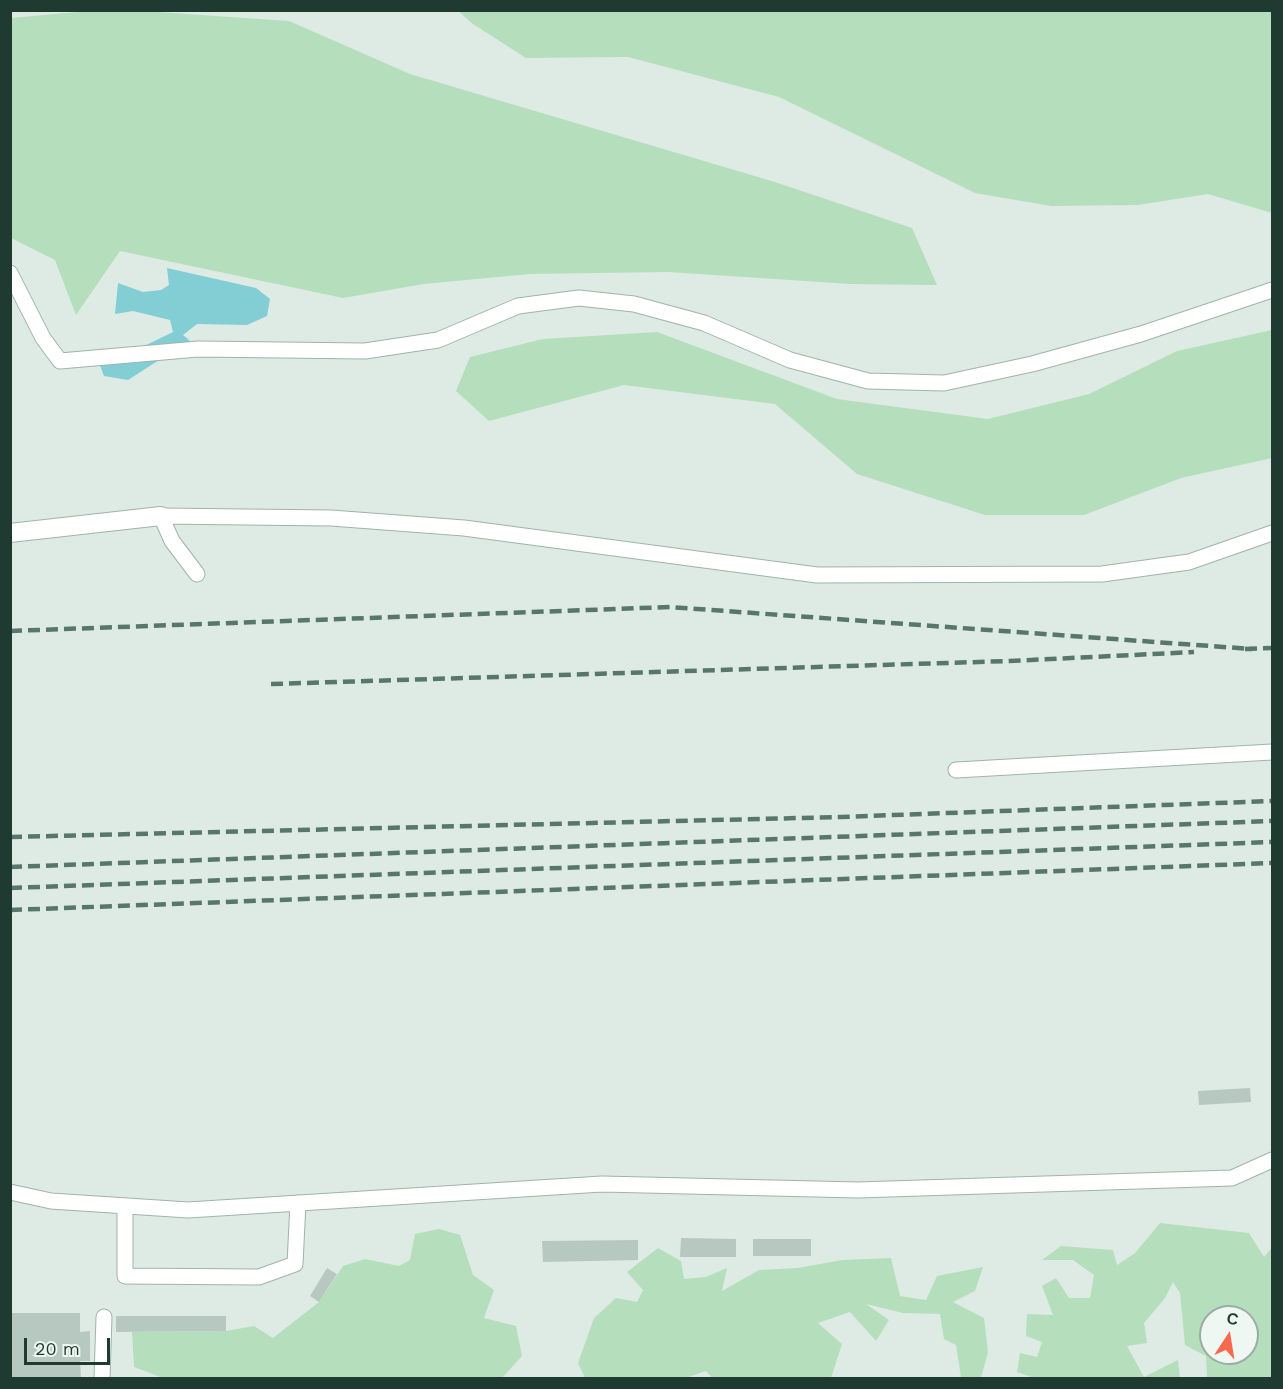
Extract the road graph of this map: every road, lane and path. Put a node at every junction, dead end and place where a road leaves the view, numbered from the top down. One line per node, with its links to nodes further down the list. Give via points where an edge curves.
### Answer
1 (10, 273): 2 (lane, via 43,338 60,362 198,349 365,351 438,340 518,306 579,298 634,304 704,323 790,360 868,381 944,383 1141,334)
2 (1272, 290)
3 (161, 516): 4 (street); 5 (lane, via 331,518 464,528 817,575 1102,574 1190,562); 6 (lane, via 172,540)
4 (10, 533)
5 (1272, 533)
6 (197, 574)
7 (1272, 752): 8 (lane)
8 (956, 770)
9 (1272, 1160): 11 (lane, via 1232,1178 858,1190 602,1184)
10 (10, 1192): 12 (lane, via 51,1201)
11 (298, 1203): 12 (lane, via 188,1210); 12 (lane, via 295,1264 259,1277 125,1276)
12 (125, 1206)
13 (104, 1317): 14 (lane)
14 (102, 1378)

